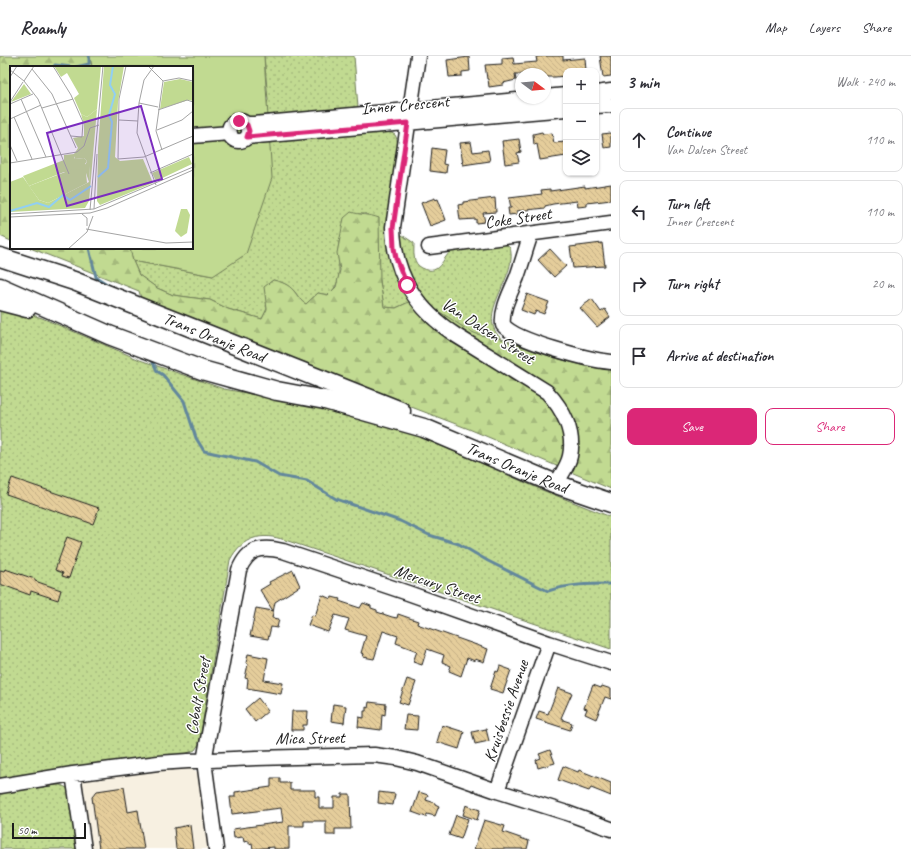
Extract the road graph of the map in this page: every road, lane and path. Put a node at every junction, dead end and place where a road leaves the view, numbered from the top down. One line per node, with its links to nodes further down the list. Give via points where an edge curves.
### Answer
1 (418, 56): 10 (street, Van Dalsen Street)
2 (611, 91): 3 (street)
3 (599, 93)
4 (563, 96): 5 (street)
5 (551, 97)
6 (515, 101): 10 (street, Inner Crescent)
7 (611, 105): 8 (street)
8 (599, 106)
9 (563, 109): 10 (street, Inner Crescent)
10 (408, 117): 11 (street, Inner Crescent, via 247,130 242,141 233,138 230,133); 21 (street, Van Dalsen Street, via 393,228 394,248 401,272 418,304 446,329 548,392 557,403 567,422 571,447 568,461)
11 (193, 136)
12 (611, 223): 13 (street, Coke Street)
13 (531, 234): 14 (street, Coke Street); 19 (street, via 505,306 502,320 505,327 528,340 584,357)
14 (429, 247)
15 (0, 257): 20 (main road, Trans Oranje Road, via 74,281 400,410)
16 (0, 286): 18 (main road, Trans Oranje Road)
17 (0, 301): 18 (main road)
18 (84, 324): 20 (main road, Trans Oranje Road, via 202,370 277,391 325,400)
19 (611, 362)
20 (424, 428): 21 (main road, Trans Oranje Road)
21 (556, 484): 22 (main road, Trans Oranje Road)
22 (611, 503)
23 (250, 553): 24 (street, Mercury Street, via 261,548 283,551); 26 (street, Cobalt Street, via 239,570)
24 (549, 643): 25 (street, Mercury Street); 29 (street, Kruisbessie Avenue)
25 (611, 663)
26 (204, 761): 27 (street, Mica Street, via 158,763); 29 (street, Mica Street, via 374,755 417,763); 32 (street, Cobalt Street)
27 (73, 774): 28 (street, Mica Street); 31 (street)
28 (0, 786)
29 (497, 791): 30 (street, Mica Street)
30 (611, 829)
31 (84, 849)
32 (216, 849)

